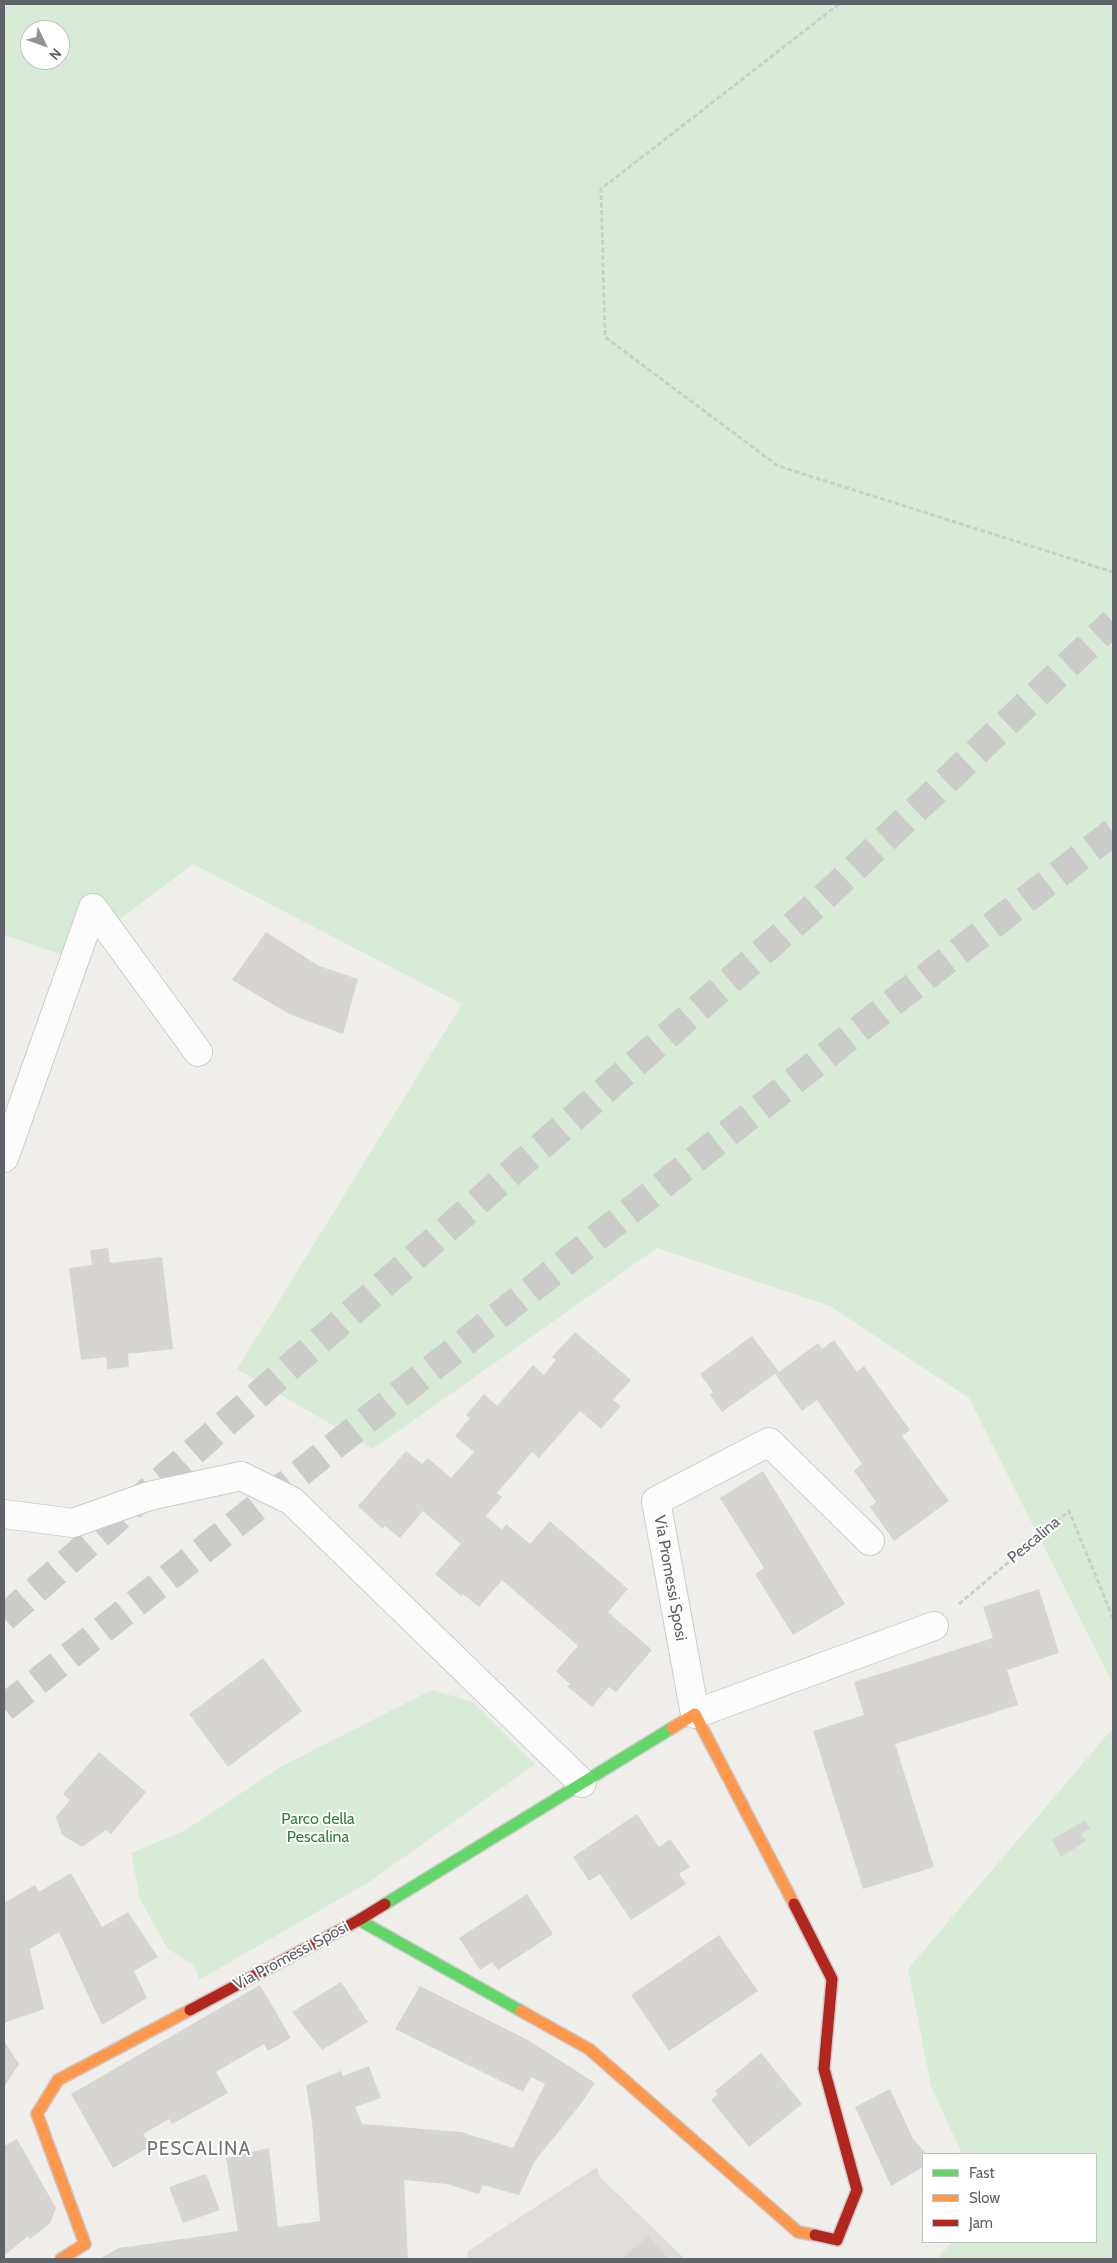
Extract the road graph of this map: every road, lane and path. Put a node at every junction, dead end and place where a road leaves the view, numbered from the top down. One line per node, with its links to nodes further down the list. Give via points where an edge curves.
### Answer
1 (839, 4): 2 (path, via 601,189 605,337 778,466)
2 (1113, 572)
3 (198, 1052): 4 (street, via 93,908)
4 (4, 1158)
5 (4, 1514): 10 (street, via 73,1523 148,1496 241,1476 292,1501)
6 (870, 1541): 9 (street, Via Promessi Sposi, via 770,1442 656,1501)
7 (1113, 1618): 8 (path, Pescalina, via 1069,1511)
8 (934, 1626): 9 (street, Via Promessi Sposi)
9 (695, 1714): 10 (street, Via Promessi Sposi); 11 (street, via 832,1979 824,2070 857,2190 837,2240 798,2232 589,2049)
10 (582, 1783): 11 (street, Via Promessi Sposi)
11 (359, 1920): 12 (street, Via Promessi Sposi, via 58,2080 36,2114 85,2244)
12 (61, 2259)

